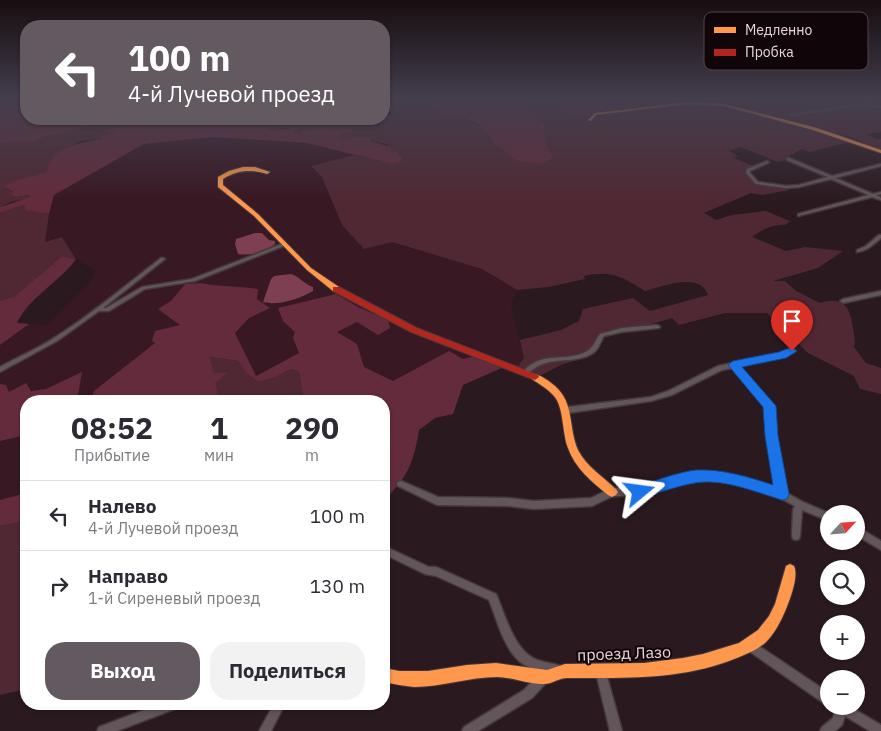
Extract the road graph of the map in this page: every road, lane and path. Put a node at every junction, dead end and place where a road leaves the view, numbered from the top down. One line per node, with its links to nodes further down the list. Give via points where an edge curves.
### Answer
1 (827, 133): 2 (street)
2 (881, 152)
3 (788, 160): 7 (street)
4 (767, 162): 7 (street, via 748,170 757,183 799,186)
5 (881, 165): 7 (street)
6 (267, 172): 13 (street, via 259,168 238,169 220,178 220,186 261,219)
7 (827, 177): 9 (street)
8 (881, 193): 9 (street)
9 (872, 196): 10 (street); 11 (street)
10 (881, 199)
11 (799, 216)
12 (881, 236): 14 (street)
13 (284, 245): 18 (street, via 193,280 144,288 107,310); 23 (street, via 328,284 376,311 431,338)
14 (859, 251)
15 (163, 259): 18 (street)
16 (881, 293): 17 (street)
17 (843, 301)
18 (100, 310): 22 (street)
19 (657, 327): 23 (street, via 602,335 592,351 531,365)
20 (792, 351): 21 (street)
21 (733, 365): 24 (street, via 670,393); 27 (street, via 770,406 771,436)
22 (0, 370)
23 (526, 372): 24 (street, via 555,392)
24 (568, 410): 26 (street, via 572,450)
25 (401, 484): 26 (street, via 446,502 572,504 592,502)
26 (612, 492): 27 (street, via 640,492 696,476 746,482)
27 (782, 494): 28 (street)
28 (800, 505): 29 (street); 30 (street)
29 (820, 513)
30 (796, 536)
31 (865, 536): 32 (street)
32 (881, 546)
33 (390, 553): 36 (street, via 493,597 513,642 524,657)
34 (790, 570): 35 (street, проезд Лазо, via 788,587 774,618 762,636)
35 (750, 645): 37 (street, проезд Лазо, via 685,667); 40 (street)
36 (562, 671): 37 (street, проезд Лазо); 39 (street, проезд Лазо)
37 (601, 673): 48 (street)
38 (390, 676): 39 (street, via 412,681 435,680 465,672 506,670)
39 (542, 679): 47 (street, via 528,694)
40 (820, 694)
41 (157, 710): 45 (street)
42 (277, 710): 46 (street)
43 (839, 715): 49 (street, via 838,721)
44 (854, 715): 50 (street)
45 (103, 731)
46 (265, 731)
47 (468, 731)
48 (616, 731)
49 (826, 731)
50 (881, 731)

